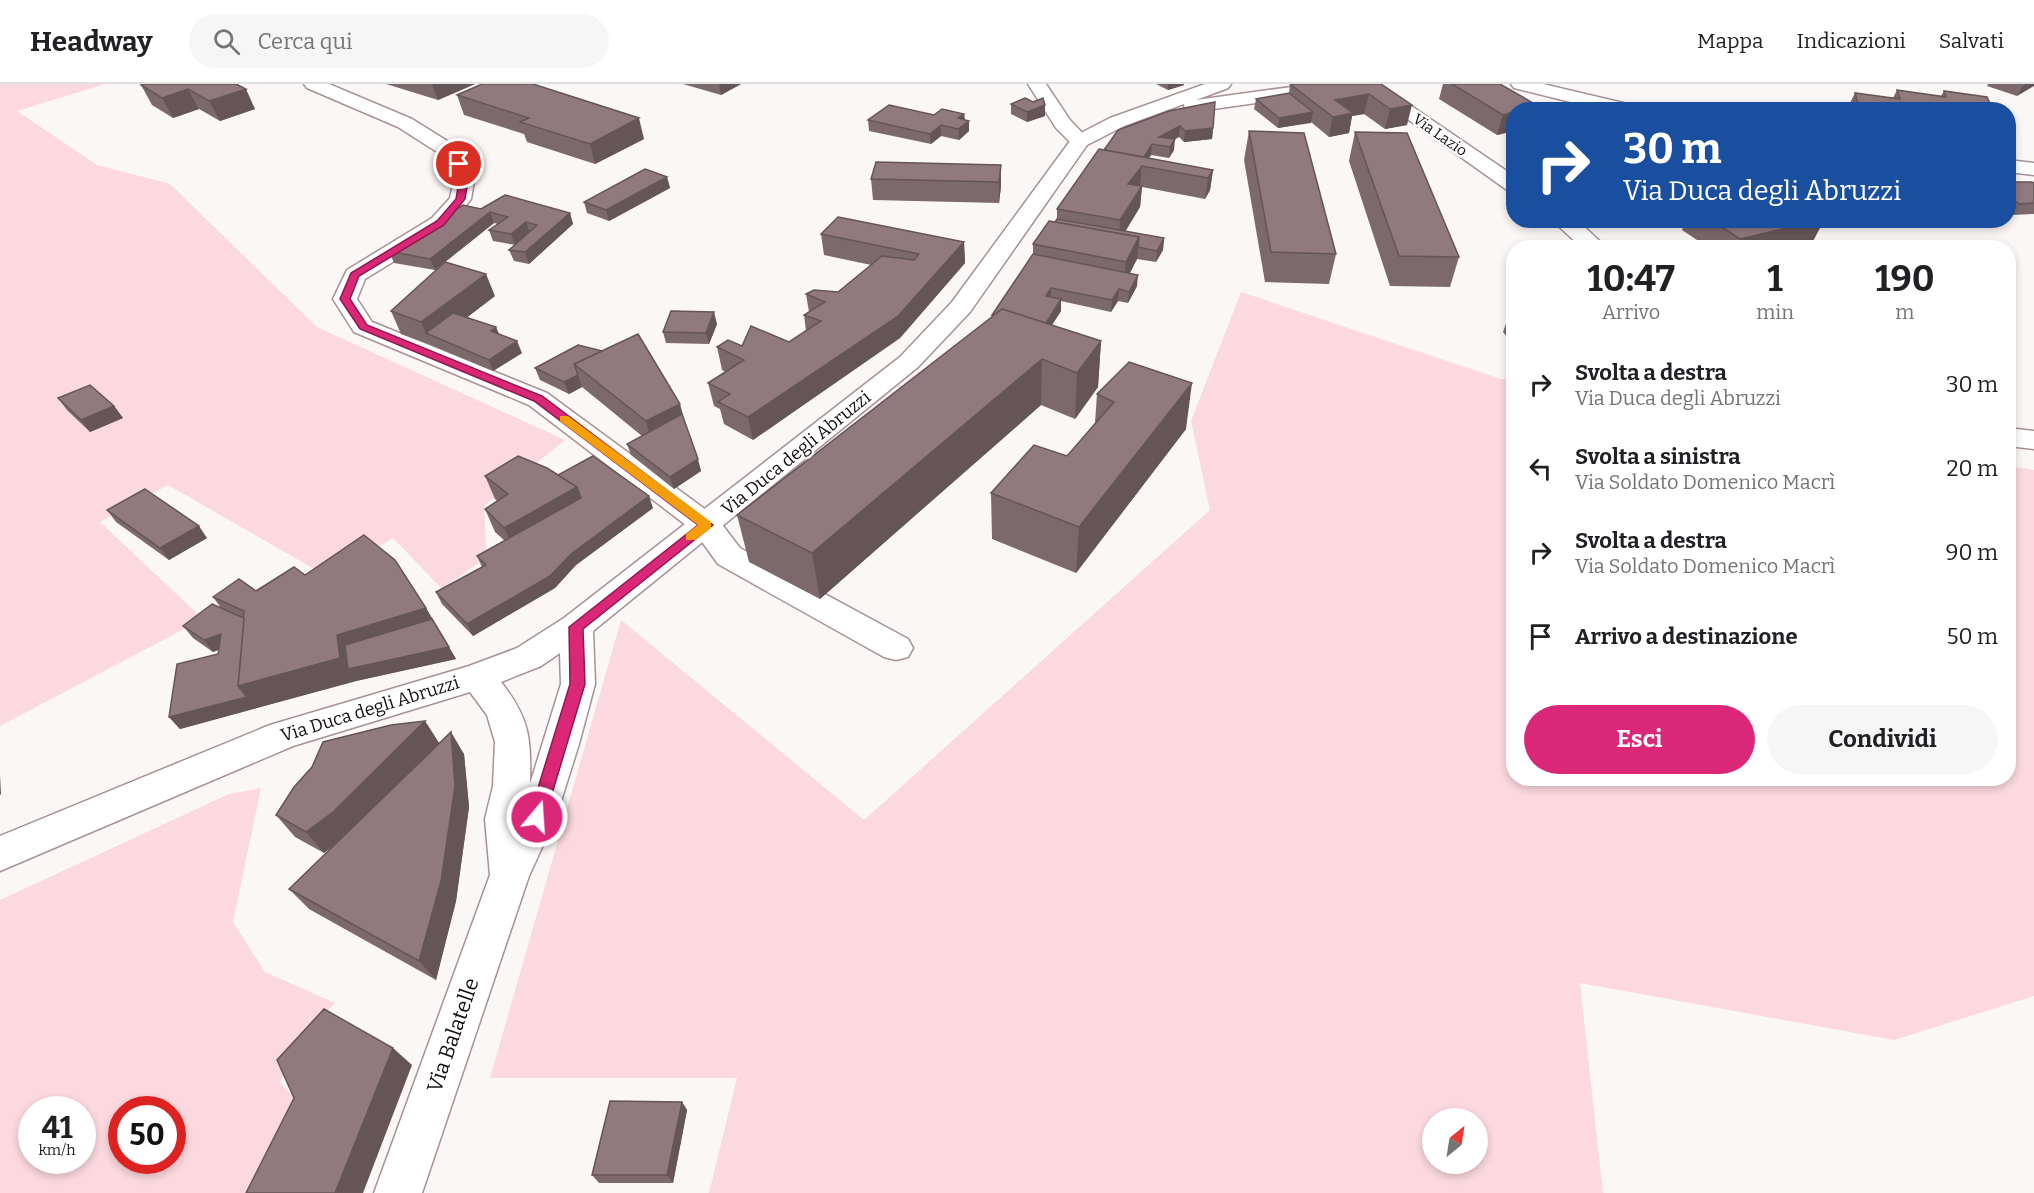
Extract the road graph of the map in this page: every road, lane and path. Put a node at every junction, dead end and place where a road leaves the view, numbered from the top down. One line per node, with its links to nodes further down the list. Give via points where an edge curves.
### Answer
1 (313, 84): 18 (main road, via 405,123 453,153 465,175 460,199 440,223 355,275 345,299 363,327 538,399)
2 (1037, 84): 10 (main road, via 1063,124)
3 (1222, 84): 9 (main road, Via Duca degli Abruzzi)
4 (1354, 84): 7 (main road)
5 (1367, 84): 13 (main road, Via Lazio)
6 (1520, 84): 8 (main road)
7 (1299, 88): 9 (main road)
8 (1595, 102)
9 (1140, 115): 10 (main road, Via Duca degli Abruzzi, via 1100,129)
10 (1080, 141): 18 (main road, Via Duca degli Abruzzi, via 961,307 909,362)
11 (2016, 167): 12 (main road)
12 (2034, 169)
13 (1506, 180)
14 (1572, 228): 15 (main road)
15 (1587, 240)
16 (2016, 438): 17 (main road)
17 (2034, 441)
18 (706, 525): 19 (main road, Via Duca degli Abruzzi); 20 (main road, via 729,556)
19 (576, 627): 21 (main road, Via Duca degli Abruzzi, via 529,657); 23 (main road, Via Balatelle, via 578,684 537,817)
20 (896, 648)
21 (478, 677): 22 (main road, Via Duca degli Abruzzi, via 283,735); 23 (main road, via 503,710 513,742 511,786 504,819)
22 (0, 854)
23 (509, 876): 24 (main road, Via Balatelle)
24 (398, 1193)

